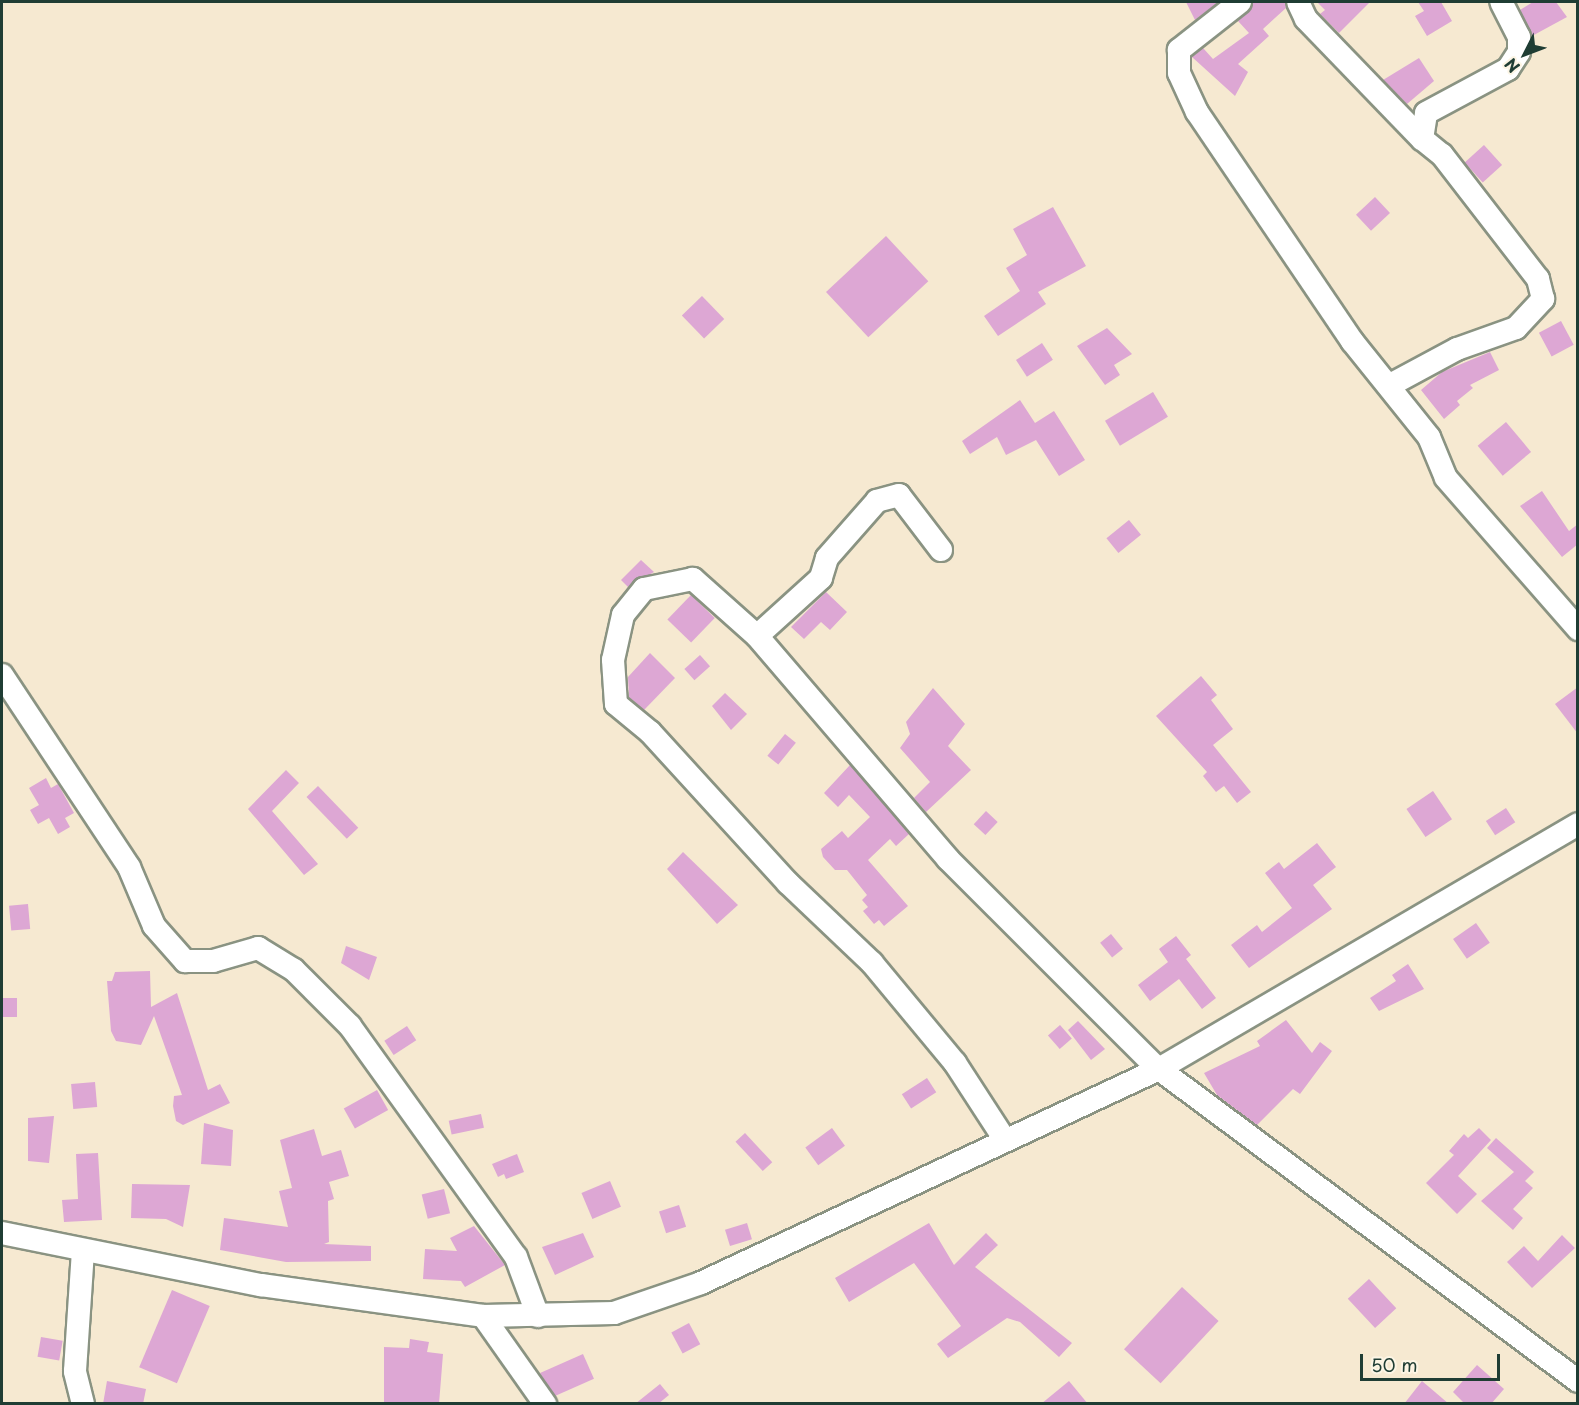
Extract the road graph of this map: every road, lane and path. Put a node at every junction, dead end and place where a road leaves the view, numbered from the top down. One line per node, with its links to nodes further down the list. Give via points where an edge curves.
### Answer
1 (1240, 2): 5 (street, via 1179,50 1179,73 1197,112 1352,341)
2 (1298, 2): 4 (street, via 1306,19)
3 (1501, 2): 4 (street, via 1519,37 1519,52 1508,69 1426,112)
4 (1422, 139): 5 (street, via 1442,155 1532,271 1543,299 1516,328 1457,349)
5 (1392, 384): 7 (street, via 1429,436 1446,478)
6 (941, 550): 8 (street, via 899,495 877,501 827,558 821,579)
7 (1578, 629)
8 (757, 636): 11 (street, via 948,859); 12 (street, via 693,579 644,589 623,615 613,660 616,704 650,732 788,883 872,963 955,1063)
9 (2, 675): 16 (street, via 129,867 154,927 185,961 213,961 258,948 294,970 350,1026 516,1257)
10 (1578, 824): 11 (street)
11 (1158, 1068): 12 (street); 17 (street)
12 (1005, 1140): 16 (street, via 701,1283 614,1313)
13 (2, 1233): 14 (street)
14 (83, 1250): 15 (street, via 261,1285); 18 (street, via 75,1371)
15 (483, 1316): 16 (street); 19 (street)
16 (538, 1316)
17 (1578, 1381)
18 (83, 1404)
19 (545, 1404)

